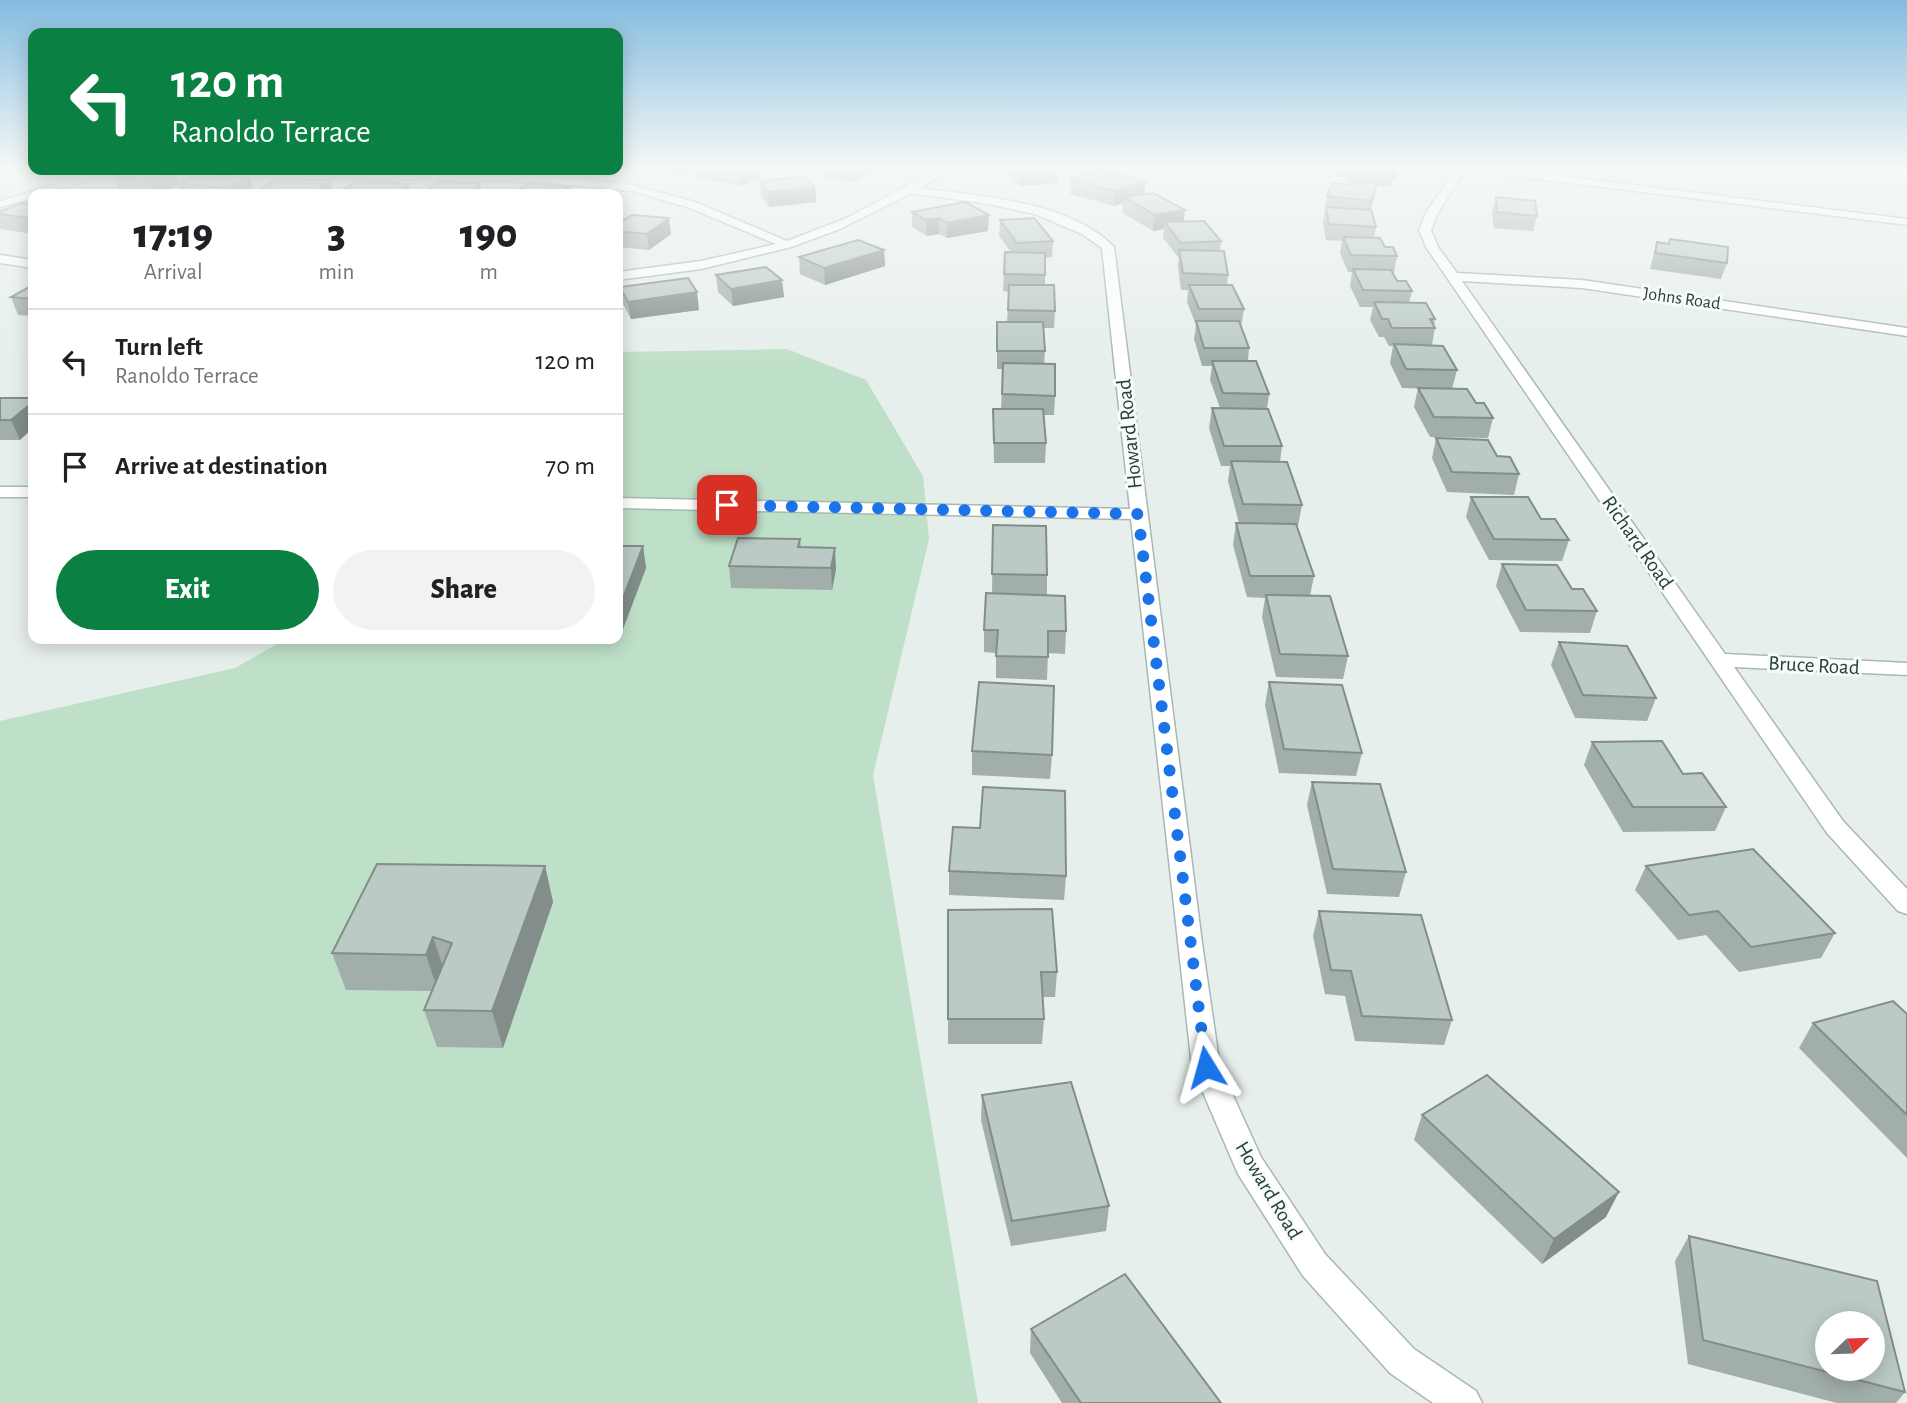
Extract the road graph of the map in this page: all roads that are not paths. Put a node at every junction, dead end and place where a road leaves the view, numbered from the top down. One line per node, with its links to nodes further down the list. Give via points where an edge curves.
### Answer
1 (755, 232): 5 (street)
2 (820, 232): 5 (street)
3 (1091, 232): 14 (street, Howard Road, via 1108,247)
4 (1426, 232): 9 (street, Richard Road)
5 (787, 245): 8 (street, via 706,264)
6 (0, 259): 7 (street)
7 (28, 263)
8 (623, 275)
9 (1455, 277): 10 (street, Johns Road, via 1582,284); 15 (street, Richard Road)
10 (1907, 332)
11 (0, 492): 12 (street)
12 (28, 492)
13 (623, 503): 14 (street)
14 (1138, 514): 18 (street, Howard Road, via 1206,1067 1249,1165 1314,1265 1402,1361)
15 (1720, 660): 16 (street, Bruce Road); 17 (street, Richard Road, via 1835,827)
16 (1907, 669)
17 (1907, 905)
18 (1464, 1403)

